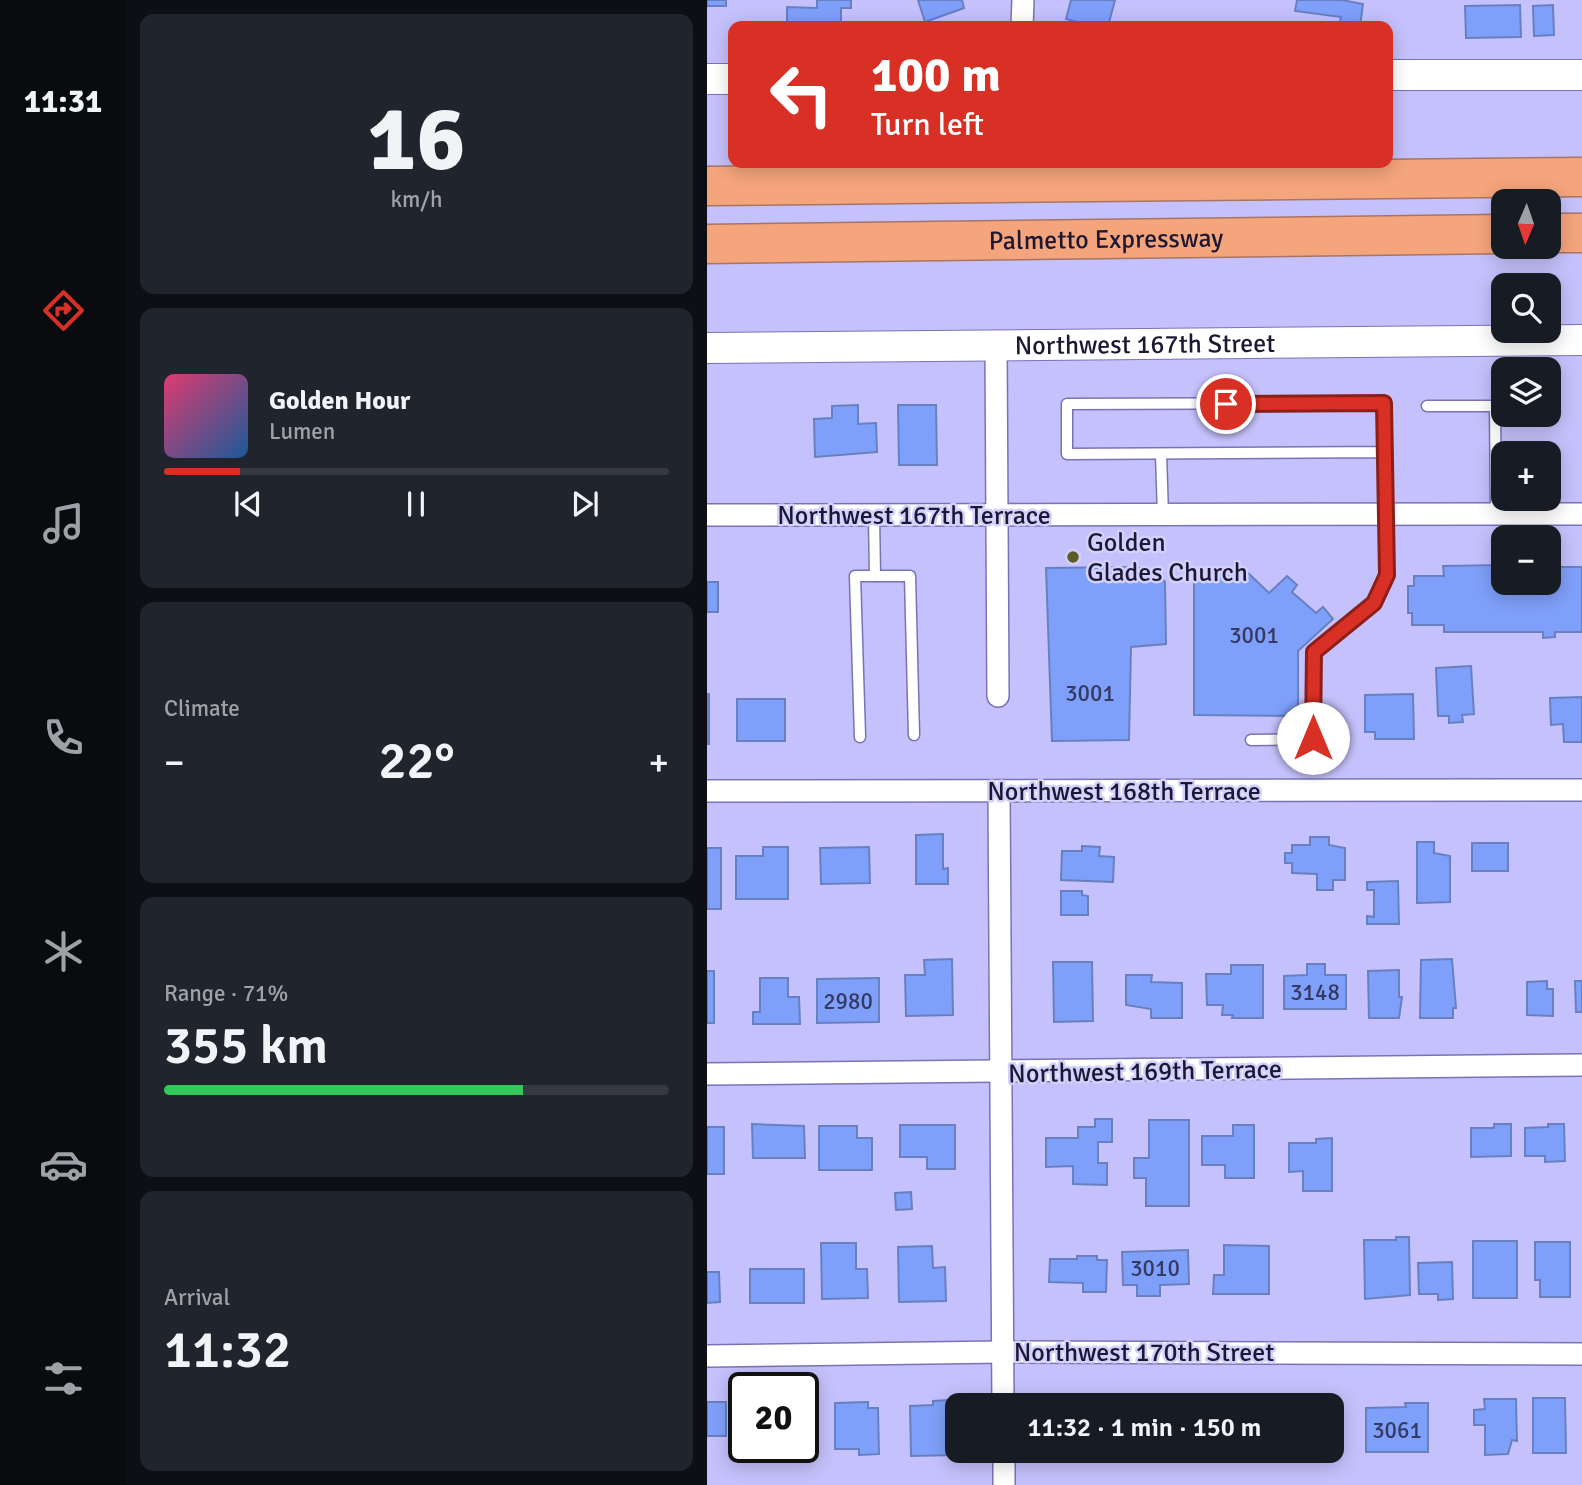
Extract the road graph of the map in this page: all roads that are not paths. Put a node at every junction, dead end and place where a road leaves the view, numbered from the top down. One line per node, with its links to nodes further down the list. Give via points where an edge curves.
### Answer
1 (1023, 0): 2 (street)
2 (1022, 21)
3 (1393, 75): 4 (street)
4 (1582, 75)
5 (707, 79): 6 (street)
6 (728, 79)
7 (1582, 177): 8 (highway)
8 (707, 186)
9 (1561, 233): 10 (highway)
10 (1582, 233)
11 (1491, 234): 12 (highway, Palmetto Expressway)
12 (707, 244)
13 (1582, 340): 14 (street, Northwest 167th Street)
14 (996, 345): 15 (street, Northwest 167th Street); 25 (street)
15 (707, 348)
16 (1427, 406): 21 (lane, via 1495,406)
17 (1385, 453): 18 (lane); 18 (lane, via 1384,403 1067,404 1067,454); 20 (lane)
18 (1161, 454): 19 (lane)
19 (1163, 514): 20 (street, Northwest 167th Terrace); 25 (street, Northwest 167th Terrace)
20 (1385, 514): 21 (street, Northwest 167th Terrace); 30 (lane, via 1387,575 1374,603 1314,652 1313,738)
21 (1496, 514): 22 (street, Northwest 167th Terrace)
22 (1582, 514)
23 (707, 515): 24 (street, Northwest 167th Terrace)
24 (874, 515): 25 (street, Northwest 167th Terrace); 26 (lane)
25 (999, 515): 27 (street)
26 (875, 576): 28 (lane, via 910,576); 29 (lane, via 855,576)
27 (998, 696)
28 (914, 735)
29 (860, 737)
30 (1251, 740)
31 (1582, 790): 33 (street, Northwest 168th Terrace)
32 (707, 791): 33 (street, Northwest 168th Terrace)
33 (999, 791): 35 (street)
34 (1582, 1065): 35 (street, Northwest 169th Terrace)
35 (1003, 1072): 36 (street, Northwest 169th Terrace); 37 (street)
36 (707, 1074)
37 (1002, 1352): 38 (street, Northwest 170th Street); 39 (street, Northwest 170th Street); 40 (street)
38 (1582, 1354)
39 (707, 1356)
40 (1003, 1393)
41 (1004, 1463): 42 (street)
42 (1004, 1485)

